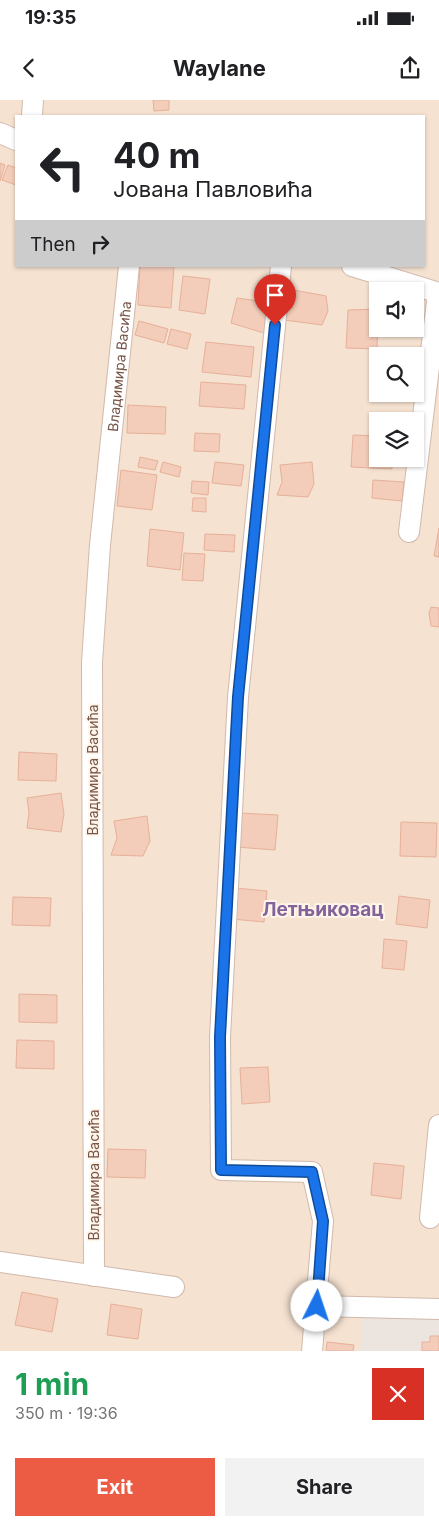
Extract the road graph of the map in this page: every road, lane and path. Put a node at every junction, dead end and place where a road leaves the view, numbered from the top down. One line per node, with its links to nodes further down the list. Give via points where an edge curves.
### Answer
1 (33, 100): 2 (street)
2 (32, 115)
3 (0, 133): 4 (street)
4 (15, 140)
5 (129, 267): 13 (street, Владимира Васића, via 100,536 92,662)
6 (281, 267): 15 (street, via 238,697 220,1037 221,1170 312,1172 323,1221)
7 (355, 267): 8 (street)
8 (439, 293): 9 (street)
9 (409, 532)
10 (439, 1124): 11 (street)
11 (430, 1218)
12 (0, 1262): 13 (street)
13 (94, 1276): 14 (street)
14 (174, 1288)
15 (317, 1306): 16 (street); 17 (street)
16 (439, 1309)
17 (312, 1351)

